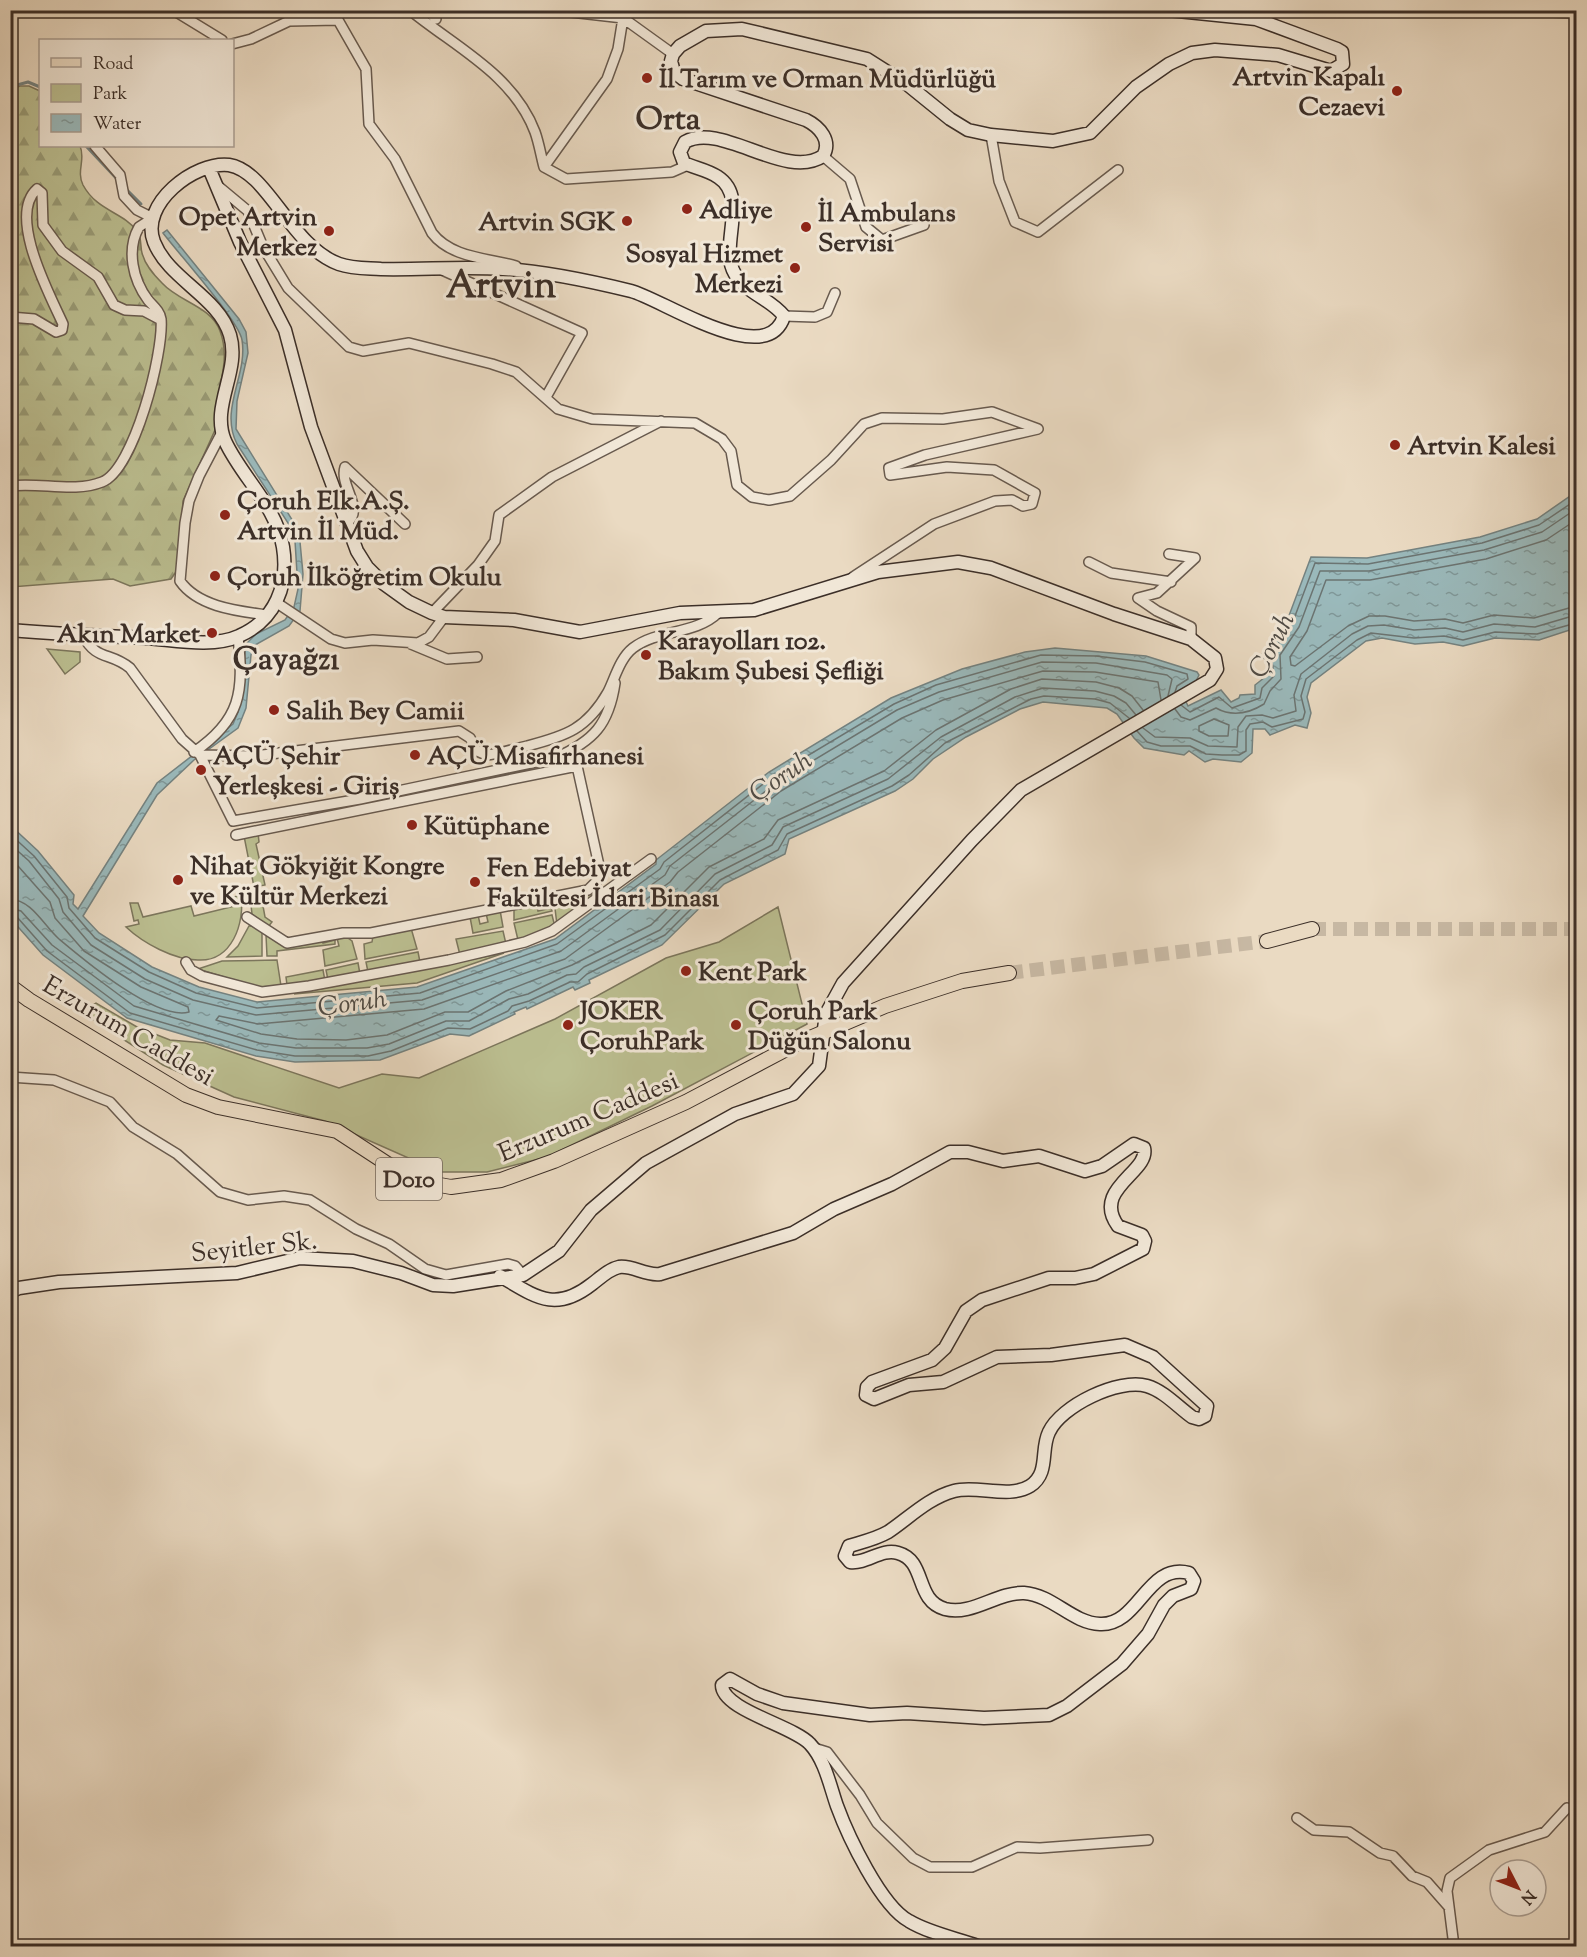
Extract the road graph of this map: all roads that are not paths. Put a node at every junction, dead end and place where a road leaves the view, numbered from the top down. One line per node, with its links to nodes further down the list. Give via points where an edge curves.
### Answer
1 (173, 10): 12 (street)
2 (410, 10): 19 (street, via 494,72 518,100 534,130)
3 (427, 10): 10 (street)
4 (553, 10): 9 (street)
5 (1168, 10): 11 (street)
6 (1283, 10): 11 (street)
7 (1509, 10): 8 (street)
8 (1576, 13)
9 (622, 14): 14 (street); 19 (street, via 618,49 607,79)
10 (436, 19)
11 (1256, 19): 15 (street, via 1337,49 1342,52 1343,64 1331,71 1278,55 1215,50 1192,53 1136,87 1102,123 1083,136 1046,141)
12 (220, 39)
13 (234, 43): 26 (street, via 289,21 338,20 366,69 369,124 395,159 438,241 460,253)
14 (673, 54): 15 (street, via 688,40 718,28 742,29 848,53 883,68 958,125); 17 (street, via 674,72 689,82 813,123 825,139)
15 (991, 135): 21 (street, via 999,181 1015,222 1038,232)
16 (96, 147): 23 (street, via 120,175 124,196 137,210)
17 (823, 156): 18 (street, via 810,162 791,161 696,138 681,147 681,158); 24 (street, via 850,179 866,227 882,240)
18 (688, 165): 19 (street, via 672,172 566,179); 28 (street, via 718,177 729,189 732,268 741,282)
19 (544, 167)
20 (209, 168): 22 (street); 23 (street, via 172,190); 25 (street, via 232,166 248,173 298,234 337,263 355,268)
21 (1118, 170)
22 (214, 182): 31 (street, via 249,211 263,247 288,288 348,347 363,351 409,343 516,372); 35 (street, via 285,330 311,427)
23 (153, 218): 30 (street, via 139,227 131,253 140,287); 33 (street, via 153,240 162,255 217,312 230,335 232,363)
24 (924, 225)
25 (440, 269): 26 (street, via 507,268); 31 (street, via 582,333)
26 (532, 272): 28 (street, via 640,294 703,324 747,336 770,334 781,325)
27 (835, 293): 28 (street, via 827,312 815,317)
28 (784, 316)
29 (10, 317): 30 (street, via 33,319 56,332 62,330 26,230 37,189 42,194 43,225 62,251 98,277 114,305 144,311)
30 (161, 320): 34 (street, via 155,375 128,454 114,475 95,484)
31 (546, 397): 32 (street, via 558,409 592,419)
32 (663, 420): 39 (street, via 695,423 722,439 731,451 737,485 752,497 769,500 790,496 864,424 882,418 943,419 992,412 1038,429 926,454 889,468 890,475 947,467 994,470 1035,493 1032,504 995,501 934,524); 44 (street, via 552,477 499,515 495,541)
33 (222, 432): 41 (street, via 264,500 280,536 284,583); 43 (street, via 189,501 180,580 214,604)
34 (10, 486)
35 (348, 523): 36 (street, via 354,510 343,479 345,467); 44 (street, via 357,552 367,567 409,602)
36 (405, 525)
37 (1169, 554): 40 (street, via 1195,558)
38 (1089, 562): 40 (street, via 1111,573)
39 (849, 579): 42 (street, via 754,610); 48 (street, via 906,566 972,564)
40 (1171, 582): 48 (street, via 1157,593 1138,598 1191,627)
41 (277, 603): 43 (street); 49 (street, via 337,642)
42 (718, 613): 44 (street, via 680,613 580,632 490,618); 51 (street, via 704,623 640,644 628,653)
43 (267, 615): 47 (street)
44 (438, 615): 49 (street, via 429,637)
45 (10, 630): 46 (street)
46 (82, 634): 47 (street, via 200,641); 52 (street, via 94,652 130,668)
47 (238, 637): 52 (street, via 239,678 232,716)
48 (1191, 639): 61 (street, via 1215,658 1217,669 1210,680 1034,781 997,813 843,983 829,1004)
49 (411, 644): 50 (street, via 447,659)
50 (477, 657)
51 (616, 674): 52 (street, via 596,711 577,728 553,740 490,755 479,754 470,738 459,731 254,756); 52 (street, via 611,708 600,729 555,758 360,799 233,821)
52 (197, 753)
53 (236, 835): 55 (street, via 578,766 600,870 597,881 588,890 376,932 343,933 287,943)
54 (651, 859): 58 (street, via 552,931 525,942 449,960 262,992 202,976)
55 (247, 917)
56 (1312, 929): 57 (main road)
57 (1267, 941)
58 (186, 962)
59 (1009, 973): 61 (main road, D010, via 962,981 916,995)
60 (10, 986): 61 (main road, Erzurum Caddesi / D010, via 186,1095 218,1107 337,1131 412,1180 437,1186 484,1183 535,1169 686,1102)
61 (824, 1031): 63 (street, via 819,1066 794,1094 735,1114 646,1163 591,1209 559,1251)
62 (10, 1077): 63 (street, via 54,1080 110,1102 133,1127 177,1154 226,1196 310,1200 438,1274 508,1264)
63 (523, 1275): 64 (street, Seyitler Sk.)
64 (500, 1276): 65 (street, Seyitler Sk., via 453,1286 433,1285 353,1261 300,1258 237,1273 58,1282); 66 (street, via 529,1293 555,1301 570,1299 619,1267 660,1274 793,1233 950,1152 968,1152 1003,1161 1039,1156 1085,1171 1102,1166 1134,1144 1144,1148 1143,1159 1116,1192 1111,1210 1118,1226 1142,1235 1145,1245 1140,1252 1094,1274 1049,1278 982,1300 960,1319 939,1354 924,1364 872,1382 866,1395 874,1400 909,1385 943,1382 1006,1356 1051,1356 1125,1345 1144,1351 1161,1363 1207,1406 1205,1416 1192,1417 1150,1387 1119,1386 1069,1408 1060,1416 1047,1435 1043,1470 1028,1487 1013,1491 965,1489 945,1494 882,1535 849,1546 845,1556 853,1563 886,1552 902,1554 914,1564 927,1598 943,1608 960,1610 1007,1594 1027,1593 1100,1624 1122,1617 1169,1573 1189,1573 1193,1585 1167,1600 1144,1640 1122,1664 1049,1715 870,1715 783,1703 734,1680 723,1682 722,1691 740,1706 798,1734)
65 (10, 1292)
66 (814, 1748): 69 (street, via 826,1752 885,1833 913,1858 930,1867 972,1867 1017,1847); 71 (street, via 851,1843 891,1905 908,1921)
67 (1567, 1808): 70 (street, via 1545,1832 1489,1850 1459,1870 1450,1878)
68 (1297, 1818): 70 (street, via 1314,1830 1349,1833 1380,1853 1393,1856 1412,1876 1427,1882)
69 (1148, 1840)
70 (1449, 1907): 72 (street)
71 (978, 1947)
72 (1454, 1947)

